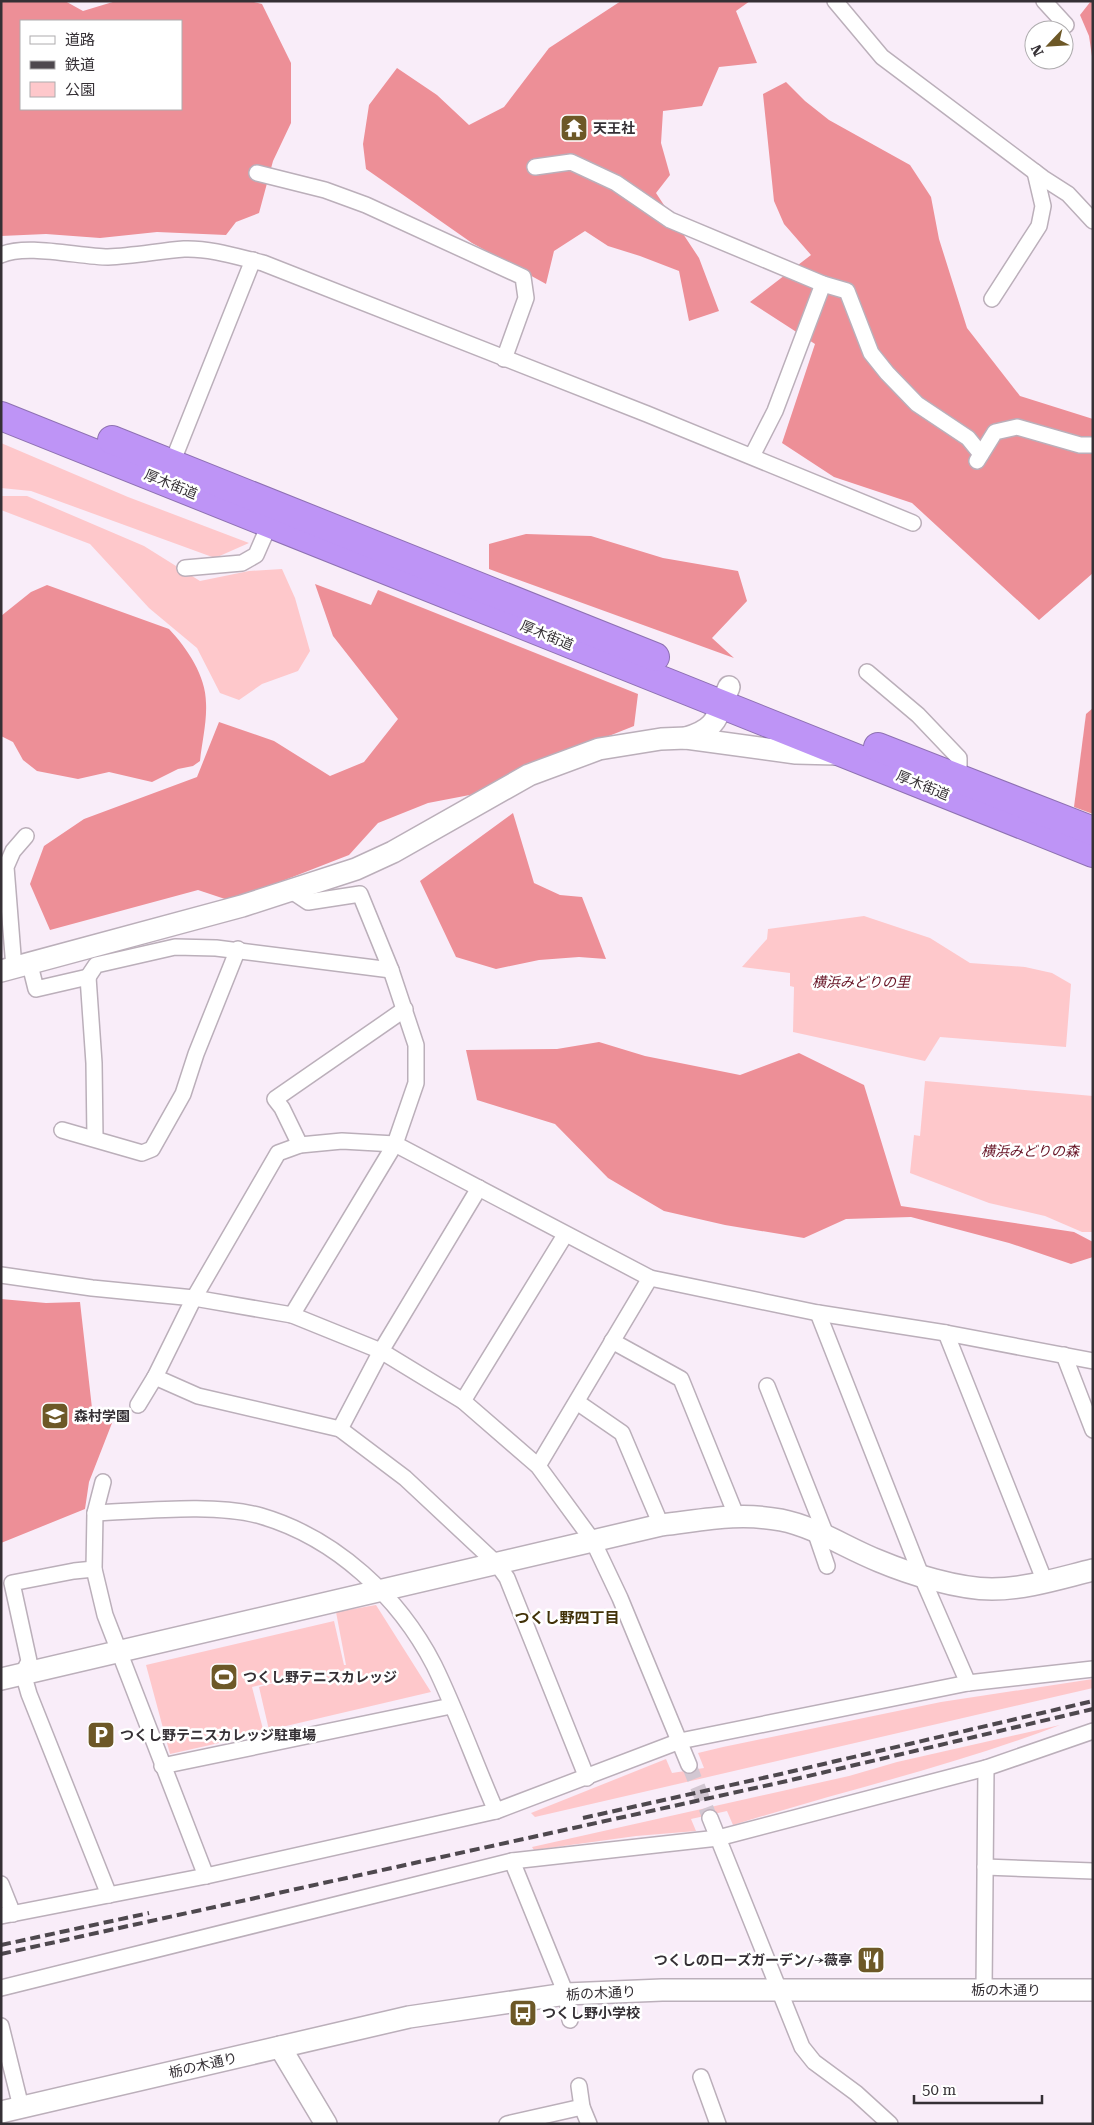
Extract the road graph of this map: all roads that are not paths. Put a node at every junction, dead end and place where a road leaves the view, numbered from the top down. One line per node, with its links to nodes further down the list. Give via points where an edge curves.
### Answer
1 (835, 1): 5 (street, via 882,57)
2 (1044, 1): 3 (street)
3 (1061, 20)
4 (535, 166): 10 (street, via 571,162 616,184 670,220)
5 (1035, 172): 7 (street, via 1068,194); 11 (street, via 1043,206 1039,226)
6 (257, 173): 12 (street, via 325,190 366,205 523,277 526,298)
7 (1093, 221)
8 (1, 255): 9 (street, via 36,251 107,257 186,249 221,252)
9 (253, 260): 12 (street); 17 (street)
10 (823, 284): 15 (street, via 847,291 871,353 916,404 968,438 979,457 995,432 1017,427 1080,445); 16 (street, via 775,411)
11 (992, 298)
12 (504, 359): 16 (street)
13 (1, 396): 17 (highway, 厚木街道)
14 (1, 416): 18 (highway, 厚木街道)
15 (1093, 445)
16 (752, 456): 19 (street)
17 (172, 463): 22 (highway, 厚木街道)
18 (270, 523): 20 (street, via 256,555 242,563); 22 (highway, 厚木街道)
19 (913, 523)
20 (186, 568)
21 (867, 672): 25 (street, via 940,736 959,758)
22 (725, 696): 23 (street, via 711,727 704,733); 24 (highway, 厚木街道); 25 (highway, 厚木街道)
23 (686, 738): 24 (street, via 796,753); 29 (street, via 622,744 568,759 529,775 393,852 356,869)
24 (847, 755): 28 (highway, 厚木街道)
25 (954, 777): 26 (highway, 厚木街道)
26 (1093, 832)
27 (26, 836): 31 (street, via 6,867)
28 (1093, 853)
29 (290, 890): 31 (street); 32 (street, via 308,902 360,894)
30 (238, 949): 32 (street, via 285,958); 33 (street, via 175,947 96,965); 36 (street, via 183,1094 152,1149 142,1153)
31 (15, 968): 33 (street, via 36,989)
32 (391, 970): 34 (street)
33 (88, 977): 36 (street)
34 (404, 1009): 37 (street, via 416,1045 416,1083); 38 (street, via 275,1099)
35 (62, 1130): 36 (street)
36 (95, 1138)
37 (395, 1144): 38 (street, via 342,1140); 39 (street); 45 (street)
38 (300, 1145): 43 (street, via 278,1153)
39 (479, 1188): 40 (street); 48 (street)
40 (565, 1235): 42 (street); 53 (street)
41 (1, 1275): 43 (street)
42 (650, 1278): 44 (street); 47 (street)
43 (194, 1298): 45 (street); 51 (street)
44 (818, 1313): 46 (street); 69 (street)
45 (292, 1315): 48 (street)
46 (946, 1333): 49 (street); 70 (street)
47 (612, 1341): 54 (street); 61 (street, via 681,1380)
48 (381, 1351): 53 (street); 56 (street)
49 (1064, 1355): 50 (street); 57 (street)
50 (1093, 1361)
51 (155, 1377): 55 (street); 56 (street, via 198,1396)
52 (767, 1386): 63 (street)
53 (463, 1401): 58 (street)
54 (577, 1402): 58 (street); 62 (street, via 622,1434)
55 (138, 1405)
56 (340, 1429): 65 (street, via 406,1478)
57 (1093, 1430)
58 (538, 1466): 64 (street)
59 (103, 1482): 60 (street)
60 (95, 1513): 67 (street); 71 (street, via 216,1510 261,1516 339,1554)
61 (736, 1515): 62 (street); 63 (street, via 782,1520)
62 (661, 1526): 64 (street)
63 (821, 1533): 66 (street); 69 (street, via 879,1561)
64 (593, 1542): 65 (street); 79 (street)
65 (497, 1564): 71 (street); 83 (street, via 507,1578)
66 (827, 1566)
67 (94, 1569): 72 (street); 74 (street, via 12,1584 29,1661)
68 (1093, 1570): 70 (street)
69 (921, 1575): 70 (street, via 992,1589); 76 (street)
70 (1044, 1582)
71 (382, 1592): 72 (street); 77 (street, via 434,1665)
72 (118, 1651): 74 (street); 81 (street)
73 (1093, 1669): 76 (street)
74 (23, 1674): 75 (street); 92 (street)
75 (1, 1679)
76 (968, 1682): 79 (street)
77 (451, 1706): 81 (street); 84 (street)
78 (1093, 1731): 82 (street)
79 (680, 1741): 80 (street); 83 (street)
80 (689, 1765)
81 (162, 1766): 90 (street)
82 (986, 1768): 86 (street); 88 (street)
83 (587, 1778): 84 (street)
84 (496, 1811): 90 (street)
85 (710, 1818): 86 (street)
86 (718, 1838): 87 (street); 95 (street)
87 (512, 1860): 94 (street); 98 (street)
88 (985, 1867): 89 (street); 96 (street)
89 (1093, 1871)
90 (206, 1876): 92 (street)
91 (1, 1884): 93 (street)
92 (109, 1895): 93 (street)
93 (7, 1915)
94 (1, 1988)
95 (777, 1990): 96 (street, 栃の木通り); 98 (street, 栃の木通り); 110 (street, via 802,2047 814,2062 856,2093)
96 (984, 1990): 97 (street, 栃の木通り)
97 (1093, 1990)
98 (566, 1994): 99 (street); 101 (street, 栃の木通り, via 409,2017)
99 (570, 2020)
100 (1, 2026): 105 (street)
101 (280, 2047): 105 (street, 栃の木通り); 106 (street)
102 (701, 2077): 109 (street)
103 (579, 2086): 104 (street)
104 (582, 2107): 107 (street); 108 (street)
105 (11, 2110)
106 (326, 2124)
107 (507, 2124)
108 (588, 2124)
109 (718, 2124)
110 (890, 2124)

